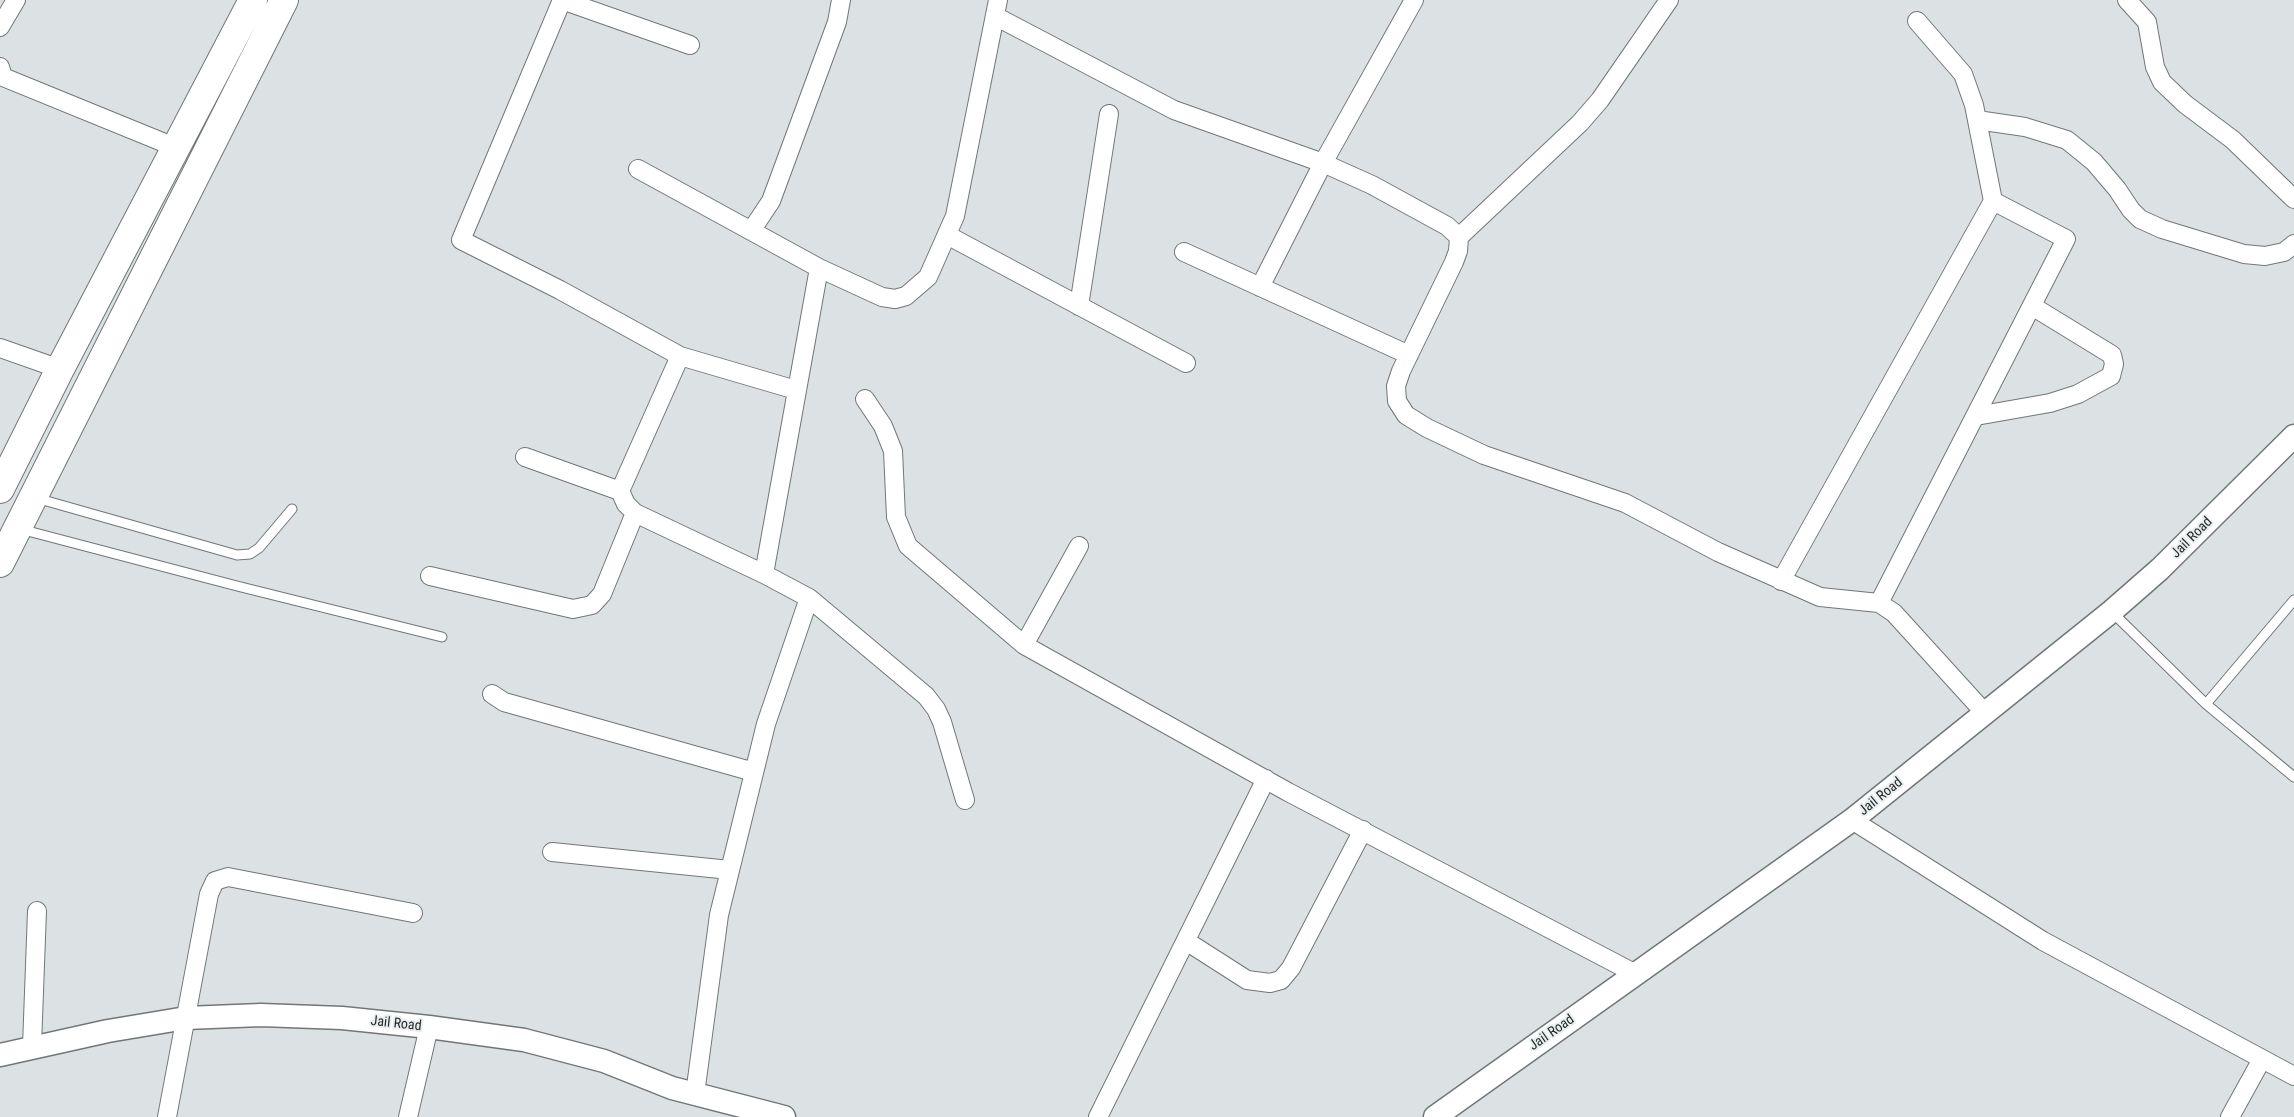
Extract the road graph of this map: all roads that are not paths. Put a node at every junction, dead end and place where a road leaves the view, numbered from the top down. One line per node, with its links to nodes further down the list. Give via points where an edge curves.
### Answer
1 (16, 0): 11 (street)
2 (253, 0): 16 (main road)
3 (284, 0): 42 (main road)
4 (562, 0): 12 (street); 32 (street, via 461,240)
5 (841, 0): 21 (street, via 837,22 771,200)
6 (1414, 0): 17 (street)
7 (1669, 0): 23 (street, via 1600,100 1580,123)
8 (2127, 0): 19 (street, via 2147,22 2155,67 2162,82 2233,140)
9 (996, 8): 17 (street, via 1174,110); 22 (street, via 955,216)
10 (1917, 20): 15 (street, via 1964,74)
11 (0, 27)
12 (690, 45)
13 (0, 67): 16 (street, via 3,77)
14 (1109, 114): 28 (street)
15 (1977, 120): 20 (street); 24 (street, via 2025,127 2067,140 2094,162 2130,210 2140,219 2162,229 2258,256 2284,252)
16 (177, 148): 34 (main road)
17 (1323, 163): 23 (street, via 1447,226); 27 (street)
18 (638, 169): 21 (street)
19 (2294, 199)
20 (1993, 201): 29 (street, via 2066,239); 50 (street)
21 (751, 231): 26 (street)
22 (947, 235): 26 (street, via 928,278 906,296 895,299 882,297); 28 (street)
23 (1459, 237): 31 (street, via 1454,262)
24 (2294, 244)
25 (1184, 252): 27 (street)
26 (820, 268): 35 (street)
27 (1260, 287): 31 (street)
28 (1079, 306): 33 (street)
29 (2032, 306): 37 (street); 37 (street, via 2112,355 2111,376 2078,394 2050,403)
30 (0, 348): 34 (street)
31 (1409, 355): 50 (street, via 1396,386 1397,401 1406,415 1484,455 1625,503)
32 (680, 356): 35 (street); 41 (street)
33 (1186, 363)
34 (60, 369): 40 (main road)
35 (796, 390): 48 (street)
36 (865, 399): 56 (street, via 883,426 893,451 896,517 908,546)
37 (1976, 416): 53 (street)
38 (2294, 436): 54 (street, Jail Road, via 2160,569)
39 (525, 457): 41 (street)
40 (0, 489)
41 (620, 492): 44 (street)
42 (33, 498): 43 (lane, via 237,555 250,554 258,548); 45 (main road)
43 (292, 509)
44 (635, 513): 48 (street); 49 (street, via 602,594 592,605 573,609)
45 (18, 528): 47 (main road); 55 (lane)
46 (1079, 546): 56 (street)
47 (0, 563)
48 (764, 574): 51 (street)
49 (430, 576)
50 (1781, 581): 53 (street, via 1820,598)
51 (809, 598): 60 (street, via 766,724); 63 (street, via 926,696 942,722)
52 (2294, 600): 58 (lane)
53 (1879, 603): 59 (street, via 1894,613)
54 (2112, 611): 58 (lane); 59 (street, Jail Road)
55 (442, 637)
56 (1024, 645): 62 (street)
57 (492, 694): 60 (street, via 504,702)
58 (2206, 704): 61 (lane)
59 (1984, 712): 64 (street, Jail Road)
60 (754, 772): 67 (street)
61 (2294, 777)
62 (1266, 780): 65 (street); 70 (street)
63 (965, 800)
64 (1852, 820): 71 (street, Jail Road); 76 (street, via 2043,941)
65 (1363, 830): 70 (street, via 1291,968 1281,980 1270,983 1247,980); 71 (street)
66 (552, 852): 67 (street)
67 (730, 870): 78 (street, via 719,915)
68 (37, 911): 74 (street)
69 (413, 913): 72 (street, via 228,877 215,881 209,894)
70 (1186, 941): 83 (street)
71 (1636, 974): 84 (street, Jail Road)
72 (186, 1018): 73 (street, Jail Road, via 261,1015 342,1018); 74 (street, Jail Road); 80 (street)
73 (429, 1027): 78 (street, Jail Road, via 524,1040 604,1061); 81 (street)
74 (32, 1046): 75 (street, Jail Road)
75 (0, 1054)
76 (2262, 1059): 77 (street); 85 (street)
77 (2294, 1076)
78 (694, 1094): 79 (street, Jail Road)
79 (740, 1111): 82 (street, Jail Road)
80 (167, 1117)
81 (408, 1117)
82 (784, 1117)
83 (1098, 1117)
84 (1435, 1117)
85 (2230, 1117)

